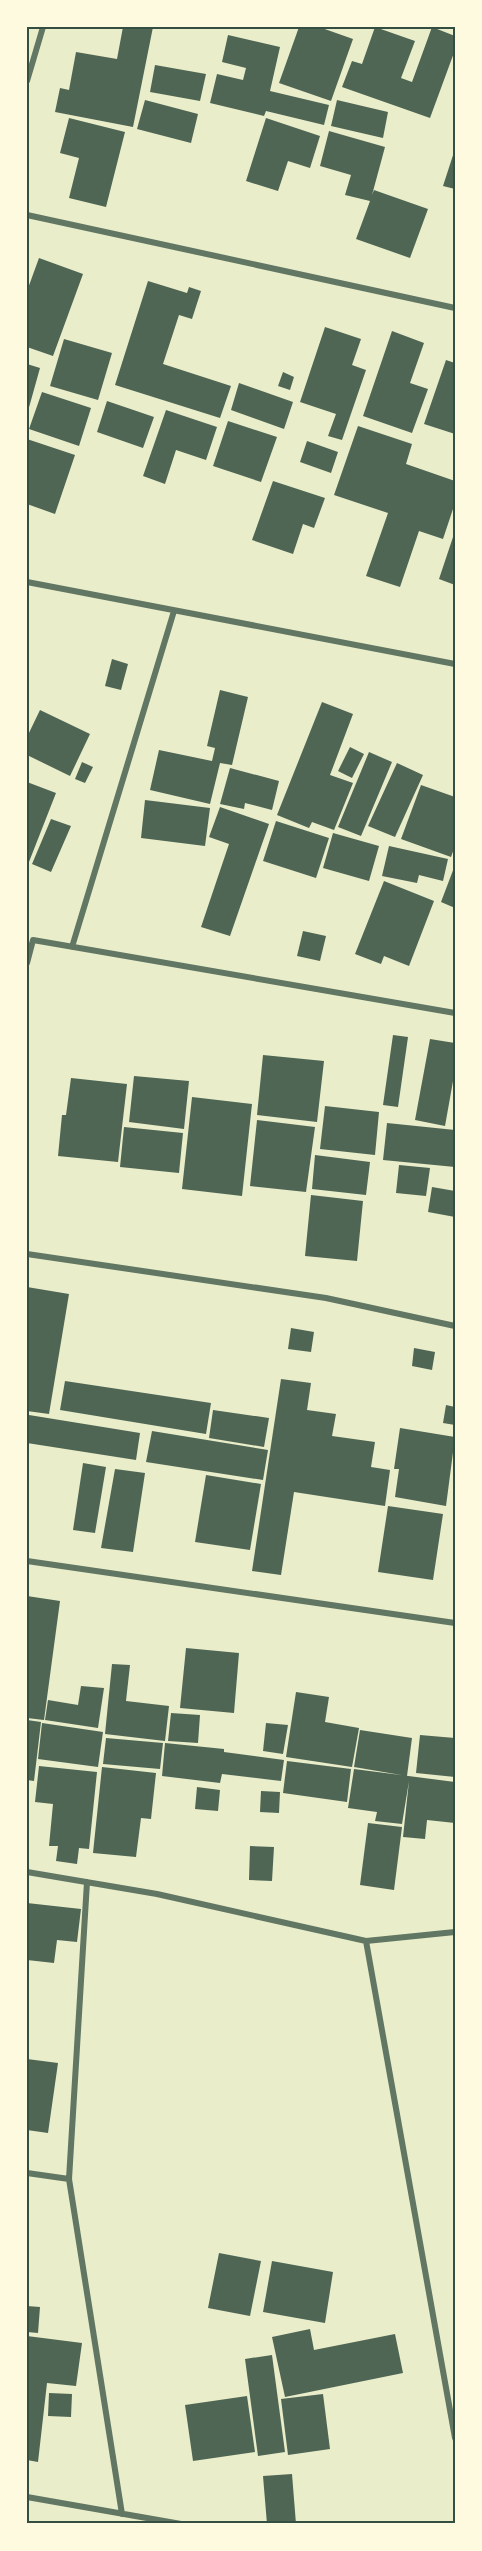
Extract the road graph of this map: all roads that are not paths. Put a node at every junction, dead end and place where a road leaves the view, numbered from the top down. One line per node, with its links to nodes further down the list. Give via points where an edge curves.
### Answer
1 (43, 27): 2 (street)
2 (27, 81)
3 (27, 215): 4 (street)
4 (455, 308)
5 (27, 582): 6 (street)
6 (174, 611): 7 (street); 9 (street)
7 (455, 664)
8 (30, 939): 9 (street); 10 (street)
9 (72, 947): 11 (street)
10 (27, 963)
11 (455, 1013)
12 (27, 1254): 13 (street, via 326,1298)
13 (455, 1326)
14 (27, 1561): 15 (street)
15 (455, 1623)
16 (27, 1872): 17 (street)
17 (87, 1882): 19 (street); 21 (street)
18 (455, 1932): 19 (street)
19 (366, 1941): 22 (street)
20 (27, 2174): 21 (street)
21 (69, 2179): 24 (street)
22 (455, 2438)
23 (27, 2497): 24 (street)
24 (122, 2514): 25 (street)
25 (181, 2524)

